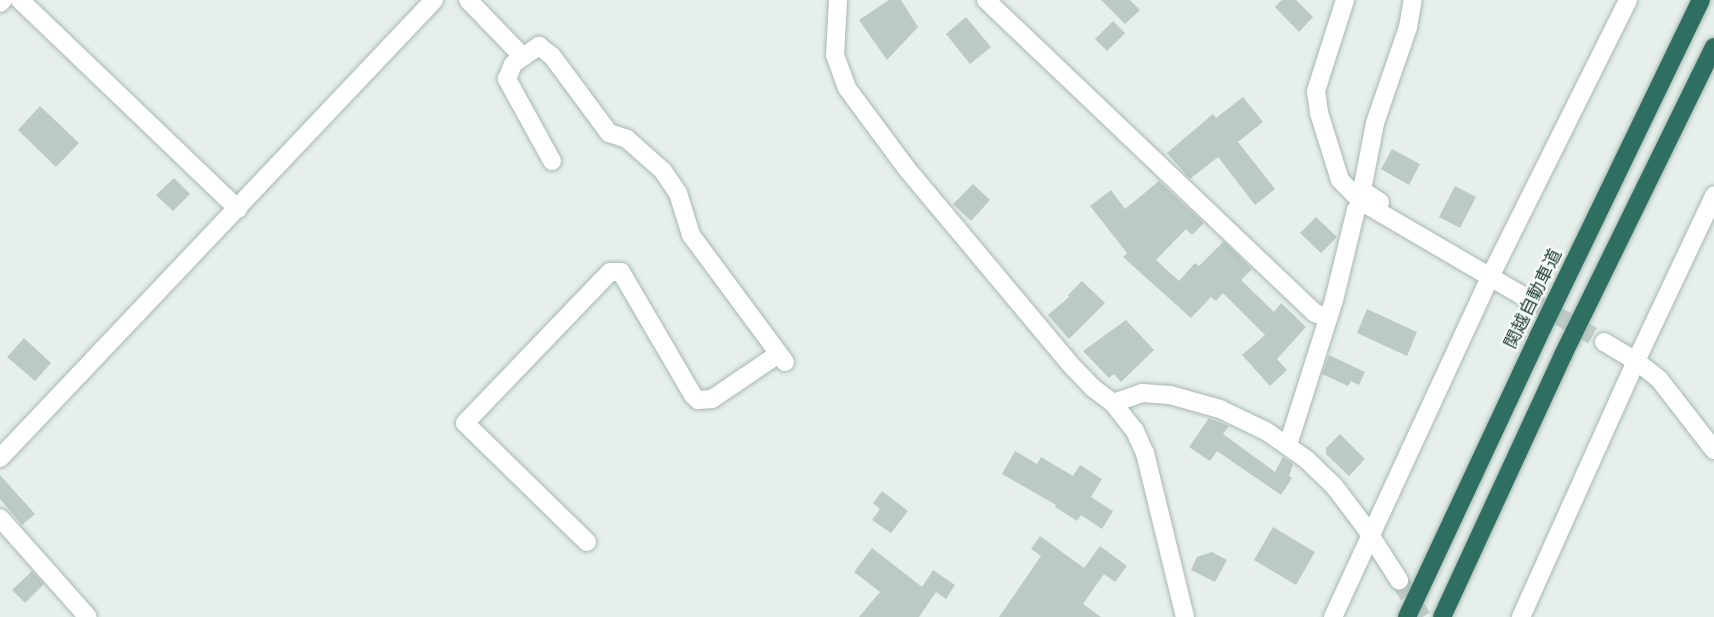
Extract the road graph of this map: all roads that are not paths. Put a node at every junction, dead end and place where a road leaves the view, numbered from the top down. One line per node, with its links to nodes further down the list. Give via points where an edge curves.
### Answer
1 (3, 0): 11 (street)
2 (20, 0): 17 (street)
3 (434, 0): 17 (street)
4 (468, 0): 13 (street)
5 (838, 0): 24 (street, via 835,56 847,88 907,170 1069,363)
6 (986, 0): 21 (street, via 1315,313)
7 (1346, 0): 16 (street, via 1318,84 1317,99 1340,180)
8 (1413, 0): 19 (street, via 1408,27 1375,123 1363,191)
9 (1629, 0): 19 (street)
10 (1701, 0): 35 (highway, 関越自動車道)
11 (0, 3)
12 (1714, 47): 36 (highway, via 1563,355)
13 (522, 56): 14 (street, via 508,70 507,79); 30 (street, via 539,46 547,50 609,133 627,139 663,171 678,193 690,235 781,359 712,399 698,400 621,272 610,272 465,423)
14 (552, 161)
15 (1714, 196): 18 (street)
16 (1362, 202): 19 (street); 21 (street, via 1356,210)
17 (238, 209): 27 (street)
18 (1707, 230): 23 (street)
19 (1486, 269): 20 (street); 29 (street)
20 (1530, 300)
21 (1328, 318): 25 (street)
22 (1604, 342): 23 (street)
23 (1636, 361): 26 (street, via 1669,390); 37 (street)
24 (1113, 403): 25 (street, via 1142,393 1170,394 1244,419); 33 (street, via 1135,431 1145,453)
25 (1288, 445): 29 (street, via 1334,486)
26 (1714, 450)
27 (0, 458)
28 (0, 518): 32 (street)
29 (1371, 537): 31 (street); 34 (street)
30 (587, 542)
31 (1399, 580)
32 (88, 617)
33 (1185, 617)
34 (1333, 617)
35 (1407, 617)
36 (1442, 617)
37 (1521, 617)

